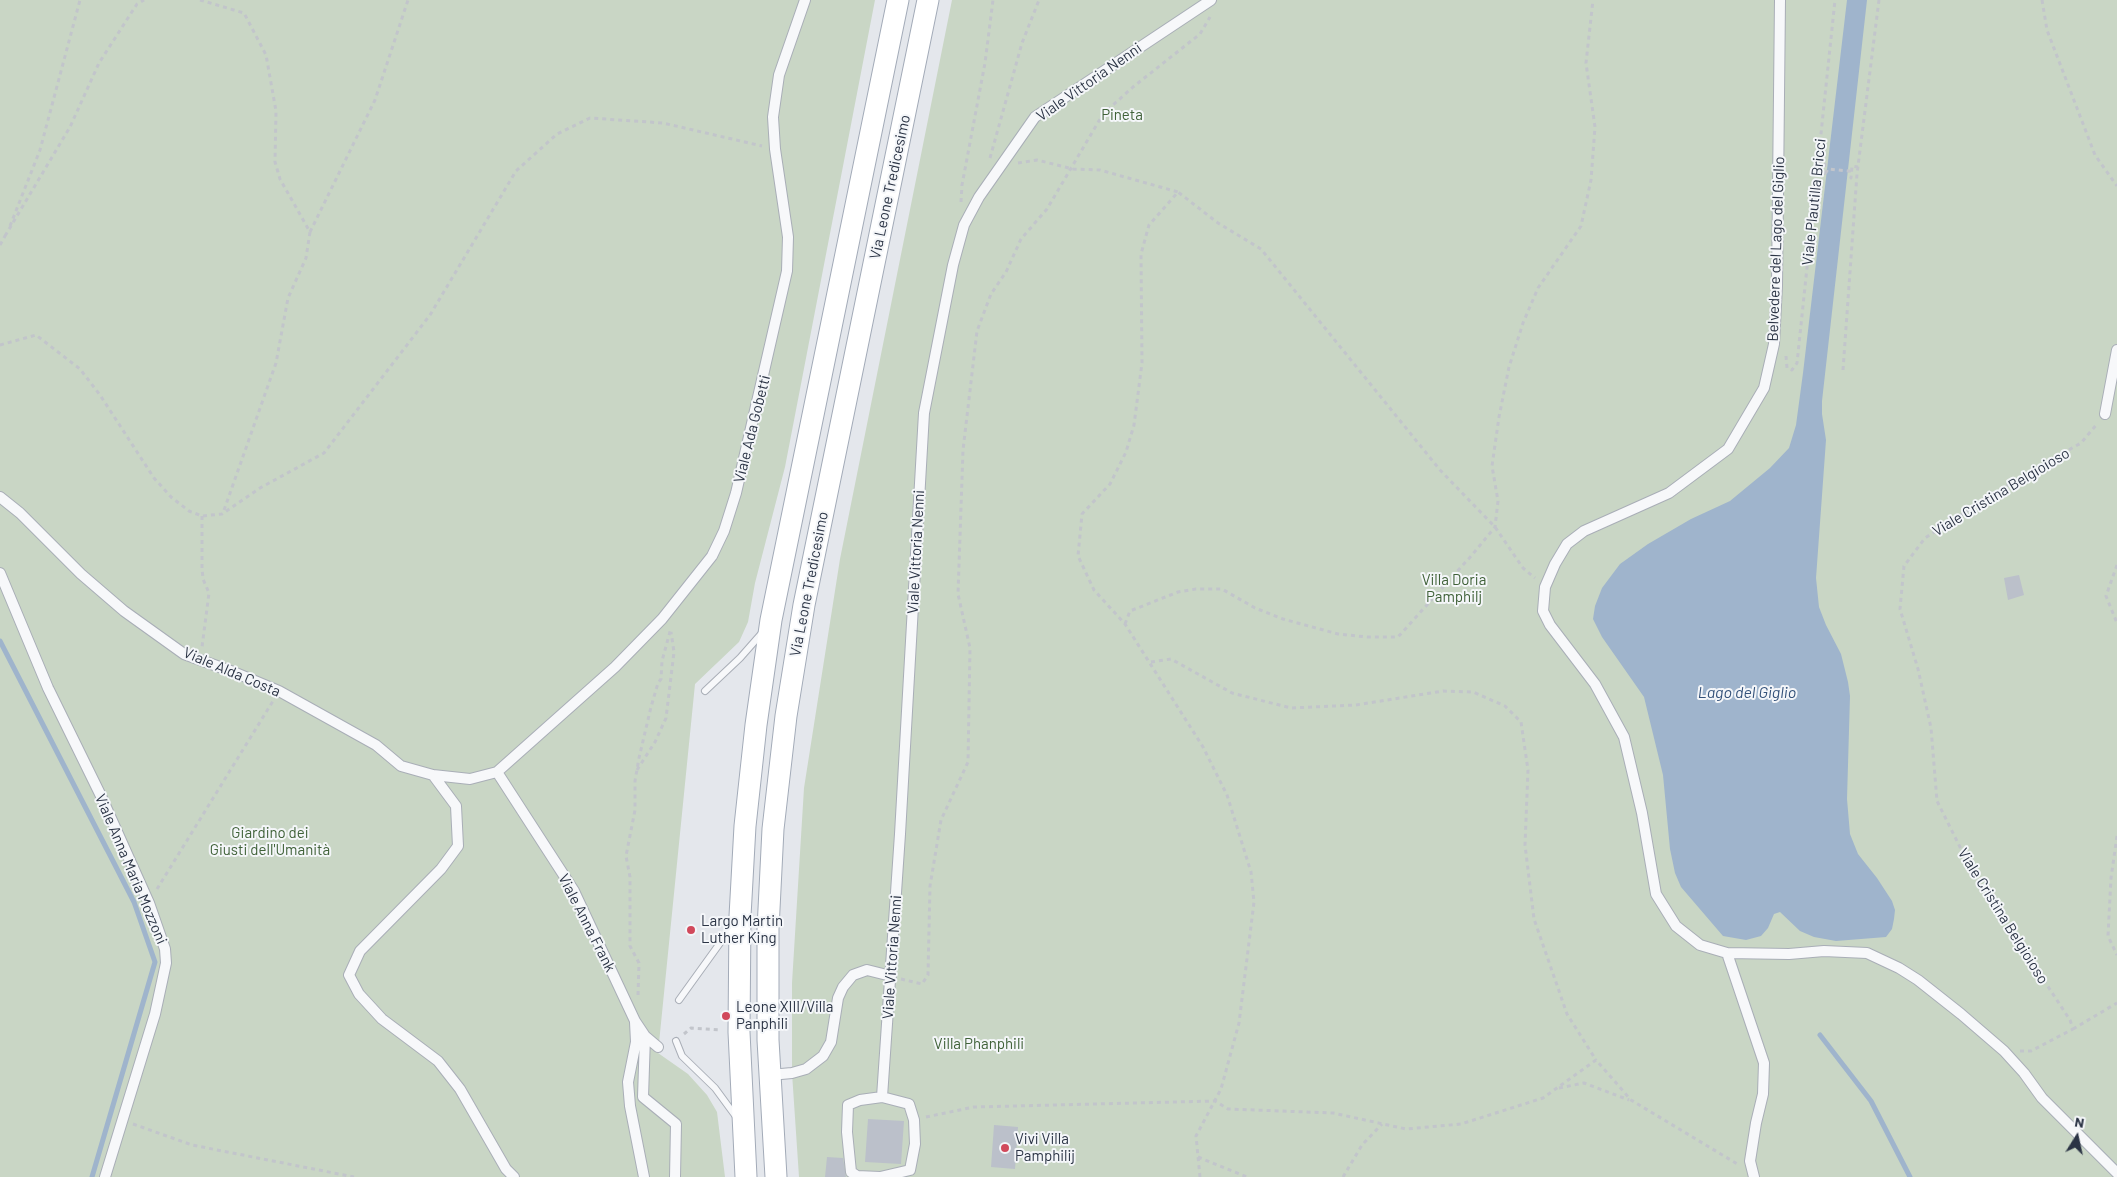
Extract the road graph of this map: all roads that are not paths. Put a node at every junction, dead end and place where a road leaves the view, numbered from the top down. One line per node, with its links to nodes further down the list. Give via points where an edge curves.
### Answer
1 (805, 0): 12 (street, Viale Ada Gobetti, via 779,76 773,117 788,237 787,271 768,361 724,531 712,556 672,607 615,667)
2 (898, 0): 10 (main road, Via Leone Tredicesimo)
3 (928, 0): 22 (main road, Via Leone Tredicesimo, via 804,606 786,716 770,878)
4 (1780, 0): 15 (street, Belvedere del Lago del Giglio, via 1778,277 1772,354 1764,388 1728,449 1669,493 1584,531 1567,544 1545,587 1543,611 1595,684 1624,737 1642,812 1656,894 1676,926 1700,946)
5 (1213, 4): 16 (street, Viale Vittoria Nenni, via 1035,117 979,197 964,225 924,413)
6 (2117, 350): 7 (street)
7 (2105, 414)
8 (0, 497): 13 (street, Viale Alda Costa, via 124,611 184,654 279,691 376,745 401,766)
9 (0, 573): 27 (street, Viale Anna Maria Mozzoni, via 48,688 149,903 166,949 155,1014)
10 (772, 620): 11 (lane, via 740,658); 14 (main road, Via Leone Tredicesimo, via 755,733)
11 (705, 691)
12 (497, 772): 13 (street, Viale Alda Costa, via 470,780); 18 (street, Viale Anna Frank, via 574,891)
13 (433, 775): 28 (street, via 456,806 458,846 441,869 360,951 349,974 359,994 382,1019 438,1061 460,1089 506,1169)
14 (740, 916): 17 (lane); 24 (main road, Via Leone Tredicesimo, via 739,1032)
15 (1727, 953): 25 (street, Belvedere del Lago del Giglio, via 1867,953 1918,980 2004,1052 2042,1098); 26 (street, via 1764,1062 1763,1094 1750,1161)
16 (891, 976): 22 (street, via 867,970 853,975 842,987 831,1042 823,1056 806,1068); 23 (street, Viale Vittoria Nenni)
17 (679, 1000)
18 (635, 1021): 19 (street, Viale Anna Frank); 29 (street, via 636,1042 628,1082)
19 (645, 1036): 21 (street, Viale Anna Frank); 30 (street, via 643,1097 676,1124)
20 (676, 1041): 24 (lane, via 680,1053 714,1088)
21 (658, 1048)
22 (770, 1075): 32 (main road, Via Leone Tredicesimo)
23 (882, 1097): 33 (street, via 909,1104 916,1144 910,1170); 33 (street, via 848,1105 847,1132 851,1172 857,1176)
24 (744, 1127): 31 (main road, Via Leone Tredicesimo)
25 (2117, 1173)
26 (1753, 1175)
27 (105, 1177)
28 (514, 1177)
29 (644, 1177)
30 (675, 1177)
31 (746, 1177)
32 (776, 1177)
33 (880, 1177)

